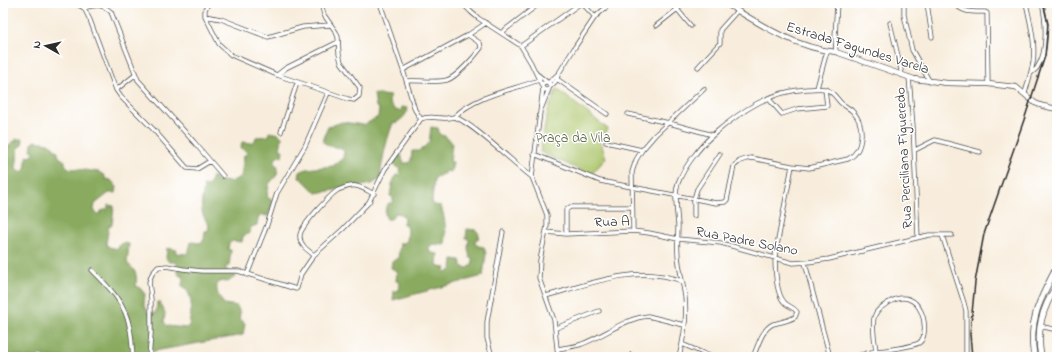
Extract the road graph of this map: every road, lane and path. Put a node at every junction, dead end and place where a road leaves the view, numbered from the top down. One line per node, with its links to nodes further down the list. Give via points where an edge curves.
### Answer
1 (74, 3): 18 (street)
2 (209, 3): 21 (street)
3 (321, 3): 25 (street)
4 (380, 3): 36 (street)
5 (462, 3): 23 (street)
6 (540, 3): 28 (street)
7 (582, 3): 22 (street); 32 (street)
8 (611, 3): 22 (street)
9 (672, 3): 19 (street)
10 (684, 3): 19 (street)
11 (725, 3): 20 (street, Estrada Fagundes Varela)
12 (837, 3): 34 (street)
13 (904, 3): 47 (street, via 912,50)
14 (927, 3): 30 (street)
15 (954, 3): 49 (street, via 958,8 970,12 987,13)
16 (1026, 3): 38 (street, via 1034,49)
17 (1042, 3): 38 (street, via 1045,30 1042,56 1038,67)
18 (84, 8): 42 (street, via 102,5 110,12); 55 (street)
19 (677, 9): 26 (street); 27 (street)
20 (737, 10): 33 (street, Estrada Fagundes Varela, via 794,42); 35 (street, via 720,30 720,43)
21 (205, 14): 25 (street, via 268,37 303,27); 40 (street, via 219,44 231,56)
22 (595, 17): 37 (street)
23 (486, 23): 28 (street); 29 (street)
24 (890, 23): 41 (street)
25 (330, 25): 31 (street, via 336,32)
26 (656, 26)
27 (691, 26)
28 (501, 32): 32 (street)
29 (468, 35): 36 (street); 46 (street, via 480,43 481,48 453,77 440,81)
30 (932, 37)
31 (338, 42): 40 (street); 56 (street, via 341,62 360,91 354,100)
32 (521, 46): 39 (street)
33 (827, 51): 34 (street, Estrada Fagundes Varela); 52 (street)
34 (836, 52): 41 (street, Estrada Fagundes Varela)
35 (698, 67)
36 (403, 70): 46 (street)
37 (559, 73): 44 (street); 50 (street)
38 (1031, 73): 57 (street)
39 (537, 74): 45 (street); 50 (street)
40 (277, 75): 48 (street)
41 (902, 75): 43 (street, Estrada Fagundes Varela)
42 (135, 76): 55 (street); 74 (street)
43 (909, 77): 47 (street, Estrada Fagundes Varela); 70 (street, Rua Perciliana Figueredo)
44 (557, 79): 50 (street); 61 (street)
45 (539, 80): 51 (street); 63 (street, via 482,98)
46 (407, 81): 64 (street, via 415,110)
47 (930, 82): 49 (street, Estrada Fagundes Varela)
48 (297, 83): 56 (street); 66 (street)
49 (988, 84): 57 (street, Estrada Fagundes Varela, via 1016,87)
50 (549, 85): 51 (street, via 543,84); 51 (street, via 545,90); 60 (street)
51 (542, 87): 60 (street)
52 (817, 88): 54 (street); 58 (street, via 794,90)
53 (704, 89): 65 (street)
54 (825, 89): 58 (street, via 827,106 797,109 782,114); 75 (street, via 854,112 861,128 859,150 848,159 809,168)
55 (116, 90): 74 (street, via 184,166 194,170)
56 (328, 93): 97 (street, via 305,146 277,193)
57 (1025, 93): 59 (street, Estrada Fagundes Varela, via 1039,105)
58 (768, 98): 67 (street, via 740,113)
59 (1057, 109)
60 (541, 110): 72 (street)
61 (607, 114)
62 (628, 114): 65 (street)
63 (454, 118): 64 (street); 77 (street, via 481,134)
64 (421, 119): 79 (street, via 385,169)
65 (669, 123): 67 (street); 69 (street)
66 (281, 132)
67 (713, 135): 80 (street, via 699,149 683,173)
68 (606, 142): 69 (street)
69 (642, 150): 78 (street, via 632,172)
70 (914, 150): 71 (street, via 935,140); 90 (street, Rua Perciliana Figueredo)
71 (980, 152)
72 (534, 154): 77 (street); 78 (street, via 600,181)
73 (720, 154): 81 (street, via 697,189)
74 (210, 161): 76 (street)
75 (792, 166): 81 (street, via 751,158 740,161 734,166 727,201 716,203); 93 (street)
76 (223, 176)
77 (532, 177): 86 (street, via 547,215)
78 (632, 188): 80 (street); 82 (street)
79 (374, 194): 92 (street, via 352,220); 92 (street, via 357,186 342,188 321,206 304,226 300,235 306,249)
80 (676, 195): 81 (street); 91 (street)
81 (694, 199): 83 (street)
82 (632, 207): 84 (street); 87 (street, via 570,208 565,214)
83 (694, 216)
84 (633, 231): 87 (street, Rua A); 91 (street, Rua A)
85 (504, 232): 111 (street, via 487,322 487,338)
86 (546, 232): 87 (street, Rua A); 100 (street, via 539,271 540,284)
87 (566, 234)
88 (942, 235): 89 (street, Rua Padre Solano); 90 (street, Rua Padre Solano); 118 (street, via 966,311)
89 (952, 235)
90 (918, 237): 94 (street, Rua Padre Solano)
91 (678, 239): 93 (street, Rua Padre Solano, via 721,244); 98 (street, Rua Padre Solano)
92 (314, 255): 97 (street, via 301,274 296,289)
93 (775, 259): 94 (street, Rua Padre Solano); 115 (street, via 774,266 781,297 797,312 795,317 788,321 766,329)
94 (805, 263): 116 (street)
95 (1057, 267): 119 (main road, via 1037,304 1032,328)
96 (92, 270): 109 (street, via 120,301 130,328)
97 (247, 274): 110 (street, via 238,271 158,267 149,282)
98 (682, 281): 100 (street, via 655,275 616,277); 102 (street, Rua Padre Solano, via 685,298)
99 (1057, 285): 103 (main road, via 1045,308)
100 (546, 296): 104 (street)
101 (599, 311): 104 (street)
102 (684, 325): 106 (street, Rua Padre Solano); 107 (street, via 644,316 583,344)
103 (1040, 326): 105 (street); 120 (main road, via 1038,341)
104 (556, 328): 107 (street)
105 (1057, 330)
106 (682, 344): 113 (street, Rua Padre Solano); 114 (street)
107 (558, 349): 112 (street)
108 (876, 351): 108 (street, via 873,321 880,308 892,300 901,298 917,303 924,324 923,338 919,343); 117 (street)
109 (133, 357)
110 (149, 357)
111 (492, 357)
112 (558, 357)
113 (679, 357)
114 (712, 357)
115 (753, 357)
116 (830, 357)
117 (853, 357)
118 (966, 357)
119 (1034, 357)
120 (1041, 357)

